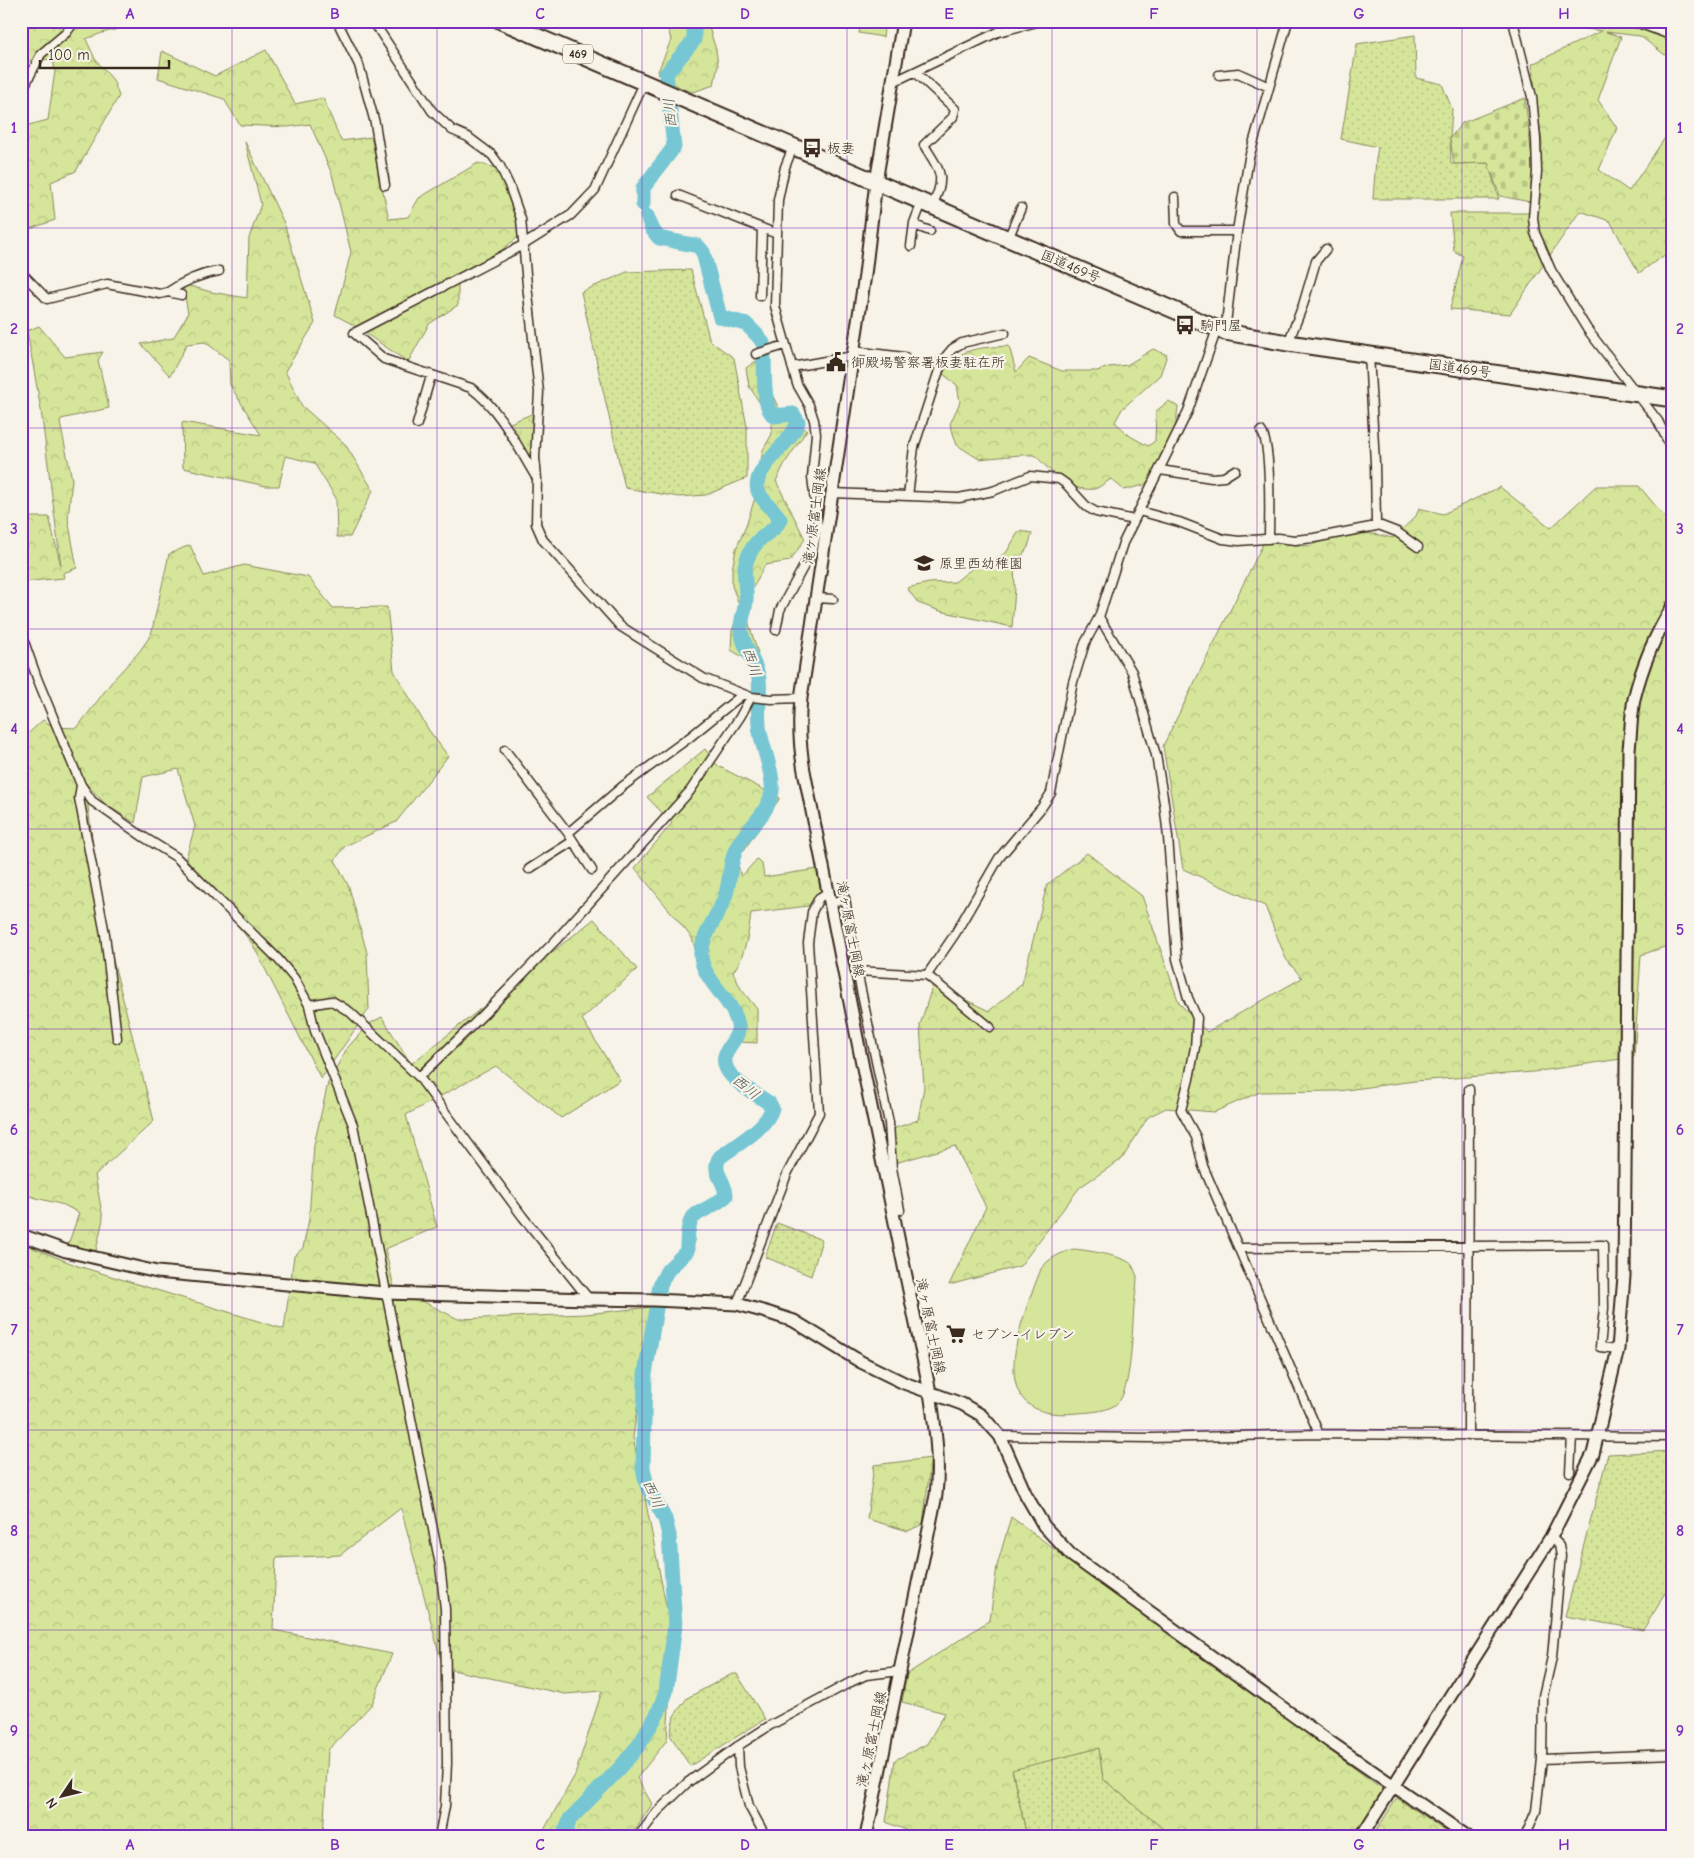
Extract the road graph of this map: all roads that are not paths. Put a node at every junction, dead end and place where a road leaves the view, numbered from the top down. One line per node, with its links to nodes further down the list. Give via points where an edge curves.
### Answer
1 (75, 21): 16 (street, via 66,34 41,54)
2 (337, 21): 19 (street, via 359,65 375,123)
3 (372, 21): 30 (street, via 432,111 452,130 468,137 492,155 500,166 521,219)
4 (501, 21): 14 (highway, 国道469号 / 469)
5 (903, 21): 13 (street, 滝ヶ原富士岡線)
6 (1039, 21): 11 (street, via 998,32)
7 (1288, 21): 15 (street)
8 (1513, 21): 48 (street, via 1532,97 1537,172 1532,218 1535,233 1551,270 1587,329)
9 (1633, 21): 10 (street)
10 (1673, 36)
11 (915, 72): 13 (street); 22 (street, via 954,109 953,116 924,145 941,175 940,188)
12 (1219, 75): 15 (street, via 1238,73)
13 (891, 83): 18 (street, 滝ヶ原富士岡線)
14 (649, 85): 17 (highway, 国道469号 / 469); 30 (street, via 595,190 571,215)
15 (1269, 87): 27 (street, via 1249,158)
16 (21, 93)
17 (793, 147): 18 (highway, 国道469号 / 469); 28 (street, via 778,200)
18 (876, 182): 22 (highway, 国道469号 / 469); 43 (street, 滝ヶ原富士岡線)
19 (385, 185)
20 (678, 195): 25 (street)
21 (1175, 197): 27 (street, via 1176,224 1181,231)
22 (927, 204): 24 (street); 29 (highway, 国道469号 / 469)
23 (1021, 208): 29 (street)
24 (914, 225): 26 (street); 31 (street)
25 (762, 228): 28 (street); 37 (street)
26 (930, 231)
27 (1237, 231): 38 (street)
28 (777, 234): 41 (street, via 775,306)
29 (1008, 239): 38 (highway, 国道469号 / 469)
30 (523, 244): 47 (street, via 354,333 384,359); 55 (street, via 539,392)
31 (911, 246)
32 (1326, 249): 40 (street, via 1316,261)
33 (219, 271): 35 (street, via 185,281)
34 (21, 272): 35 (street, via 47,299 107,284 160,294)
35 (168, 292): 36 (street)
36 (181, 295)
37 (760, 296)
38 (1221, 330): 40 (highway, 国道469号 / 469); 53 (street)
39 (1005, 333): 57 (street, via 962,344 952,349 942,361 914,447)
40 (1288, 343): 44 (highway, 国道469号 / 469)
41 (785, 345): 42 (street); 46 (street)
42 (756, 354)
43 (853, 354): 45 (street); 46 (street); 56 (street, 滝ヶ原富士岡線)
44 (1369, 354): 48 (highway, 国道469号 / 469); 60 (street)
45 (905, 357)
46 (792, 367): 61 (street, via 815,427 812,477)
47 (431, 376): 50 (street); 55 (street, via 471,388 482,396 498,415)
48 (1638, 394): 49 (highway, 国道469号 / 469); 52 (street, via 1658,421)
49 (1673, 399)
50 (417, 424)
51 (1261, 431): 62 (street, via 1267,451)
52 (1673, 452)
53 (1160, 470): 54 (street, via 1212,478 1224,477); 58 (street)
54 (1235, 470)
55 (537, 480): 70 (street, via 536,524 544,540 620,626 703,678)
56 (832, 493): 57 (street); 61 (street, 滝ヶ原富士岡線)
57 (908, 496): 59 (street, via 959,498 993,491 1030,476 1059,479 1096,512)
58 (1140, 511): 59 (street); 62 (street, via 1223,539)
59 (1134, 520): 67 (street, via 1123,543)
60 (1376, 524): 62 (street, via 1314,538); 63 (street, via 1397,532)
61 (822, 528): 64 (street, 滝ヶ原富士岡線); 68 (street, via 780,610)
62 (1269, 539)
63 (1418, 547)
64 (817, 598): 65 (street); 72 (street, 滝ヶ原富士岡線)
65 (833, 599)
66 (1673, 606): 95 (street, via 1660,626 1643,666 1634,701 1629,749 1624,1276)
67 (1099, 617): 82 (street, via 1085,643 1073,682 1051,793 999,858); 91 (street, via 1132,672 1156,755 1164,803 1177,959 1196,1018 1192,1063 1181,1110 1196,1137 1203,1166)
68 (776, 630)
69 (21, 633): 74 (street)
70 (743, 694): 71 (street); 75 (street, via 623,786)
71 (751, 697): 72 (street); 86 (street, via 690,791 556,940)
72 (801, 698): 79 (street, 滝ヶ原富士岡線, via 800,750)
73 (505, 750): 75 (street)
74 (82, 785): 83 (street, via 92,801 176,857 278,959 294,978); 85 (street, via 79,798 105,934)
75 (568, 833): 76 (street)
76 (573, 841): 77 (street); 78 (street)
77 (529, 869)
78 (592, 870)
79 (828, 892): 80 (street, 滝ヶ原富士岡線); 94 (street, via 819,898 812,912 808,943 819,1113 787,1174)
80 (830, 904): 81 (street, via 845,898); 96 (street, 滝ヶ原富士岡線)
81 (857, 971): 82 (street); 88 (street, via 889,1123 892,1168)
82 (927, 975): 84 (street)
83 (309, 1005): 86 (street, via 332,1001 350,1012); 92 (street, via 353,1125)
84 (990, 1027)
85 (117, 1038)
86 (419, 1077): 93 (street)
87 (1470, 1089): 90 (street)
88 (900, 1210)
89 (21, 1235): 92 (street, via 66,1251 156,1272)
90 (1469, 1245): 91 (street); 95 (street, via 1603,1245 1604,1308 1600,1347); 99 (street)
91 (1239, 1248): 97 (street)
92 (385, 1293): 93 (street); 110 (street, via 440,1565 445,1606 447,1763 445,1806)
93 (589, 1300): 94 (street)
94 (737, 1304): 96 (street, via 794,1321 861,1362)
95 (1618, 1349): 101 (street)
96 (930, 1392): 98 (street, via 962,1404 982,1416); 105 (street, 滝ヶ原富士岡線, via 937,1436 936,1495)
97 (1319, 1434): 98 (street, via 1151,1438); 99 (street)
98 (1000, 1436): 109 (street, via 1026,1495 1044,1526 1072,1555)
99 (1468, 1436): 100 (street)
100 (1572, 1436): 101 (street); 103 (street)
101 (1598, 1436): 102 (street); 104 (street, via 1593,1454)
102 (1673, 1437)
103 (1570, 1472)
104 (1551, 1538): 108 (street, via 1559,1546 1561,1556 1552,1657 1543,1696); 109 (street)
105 (900, 1670): 106 (street, via 866,1675 851,1682); 113 (street, 滝ヶ原富士岡線)
106 (738, 1746): 111 (street, via 687,1783 657,1812); 112 (street, via 739,1767 749,1806)
107 (1673, 1754): 108 (street)
108 (1542, 1759): 116 (street, via 1536,1811)
109 (1394, 1785): 114 (street); 115 (street)
110 (439, 1837)
111 (638, 1837)
112 (766, 1837)
113 (866, 1837)
114 (1361, 1837)
115 (1468, 1837)
116 (1525, 1837)

